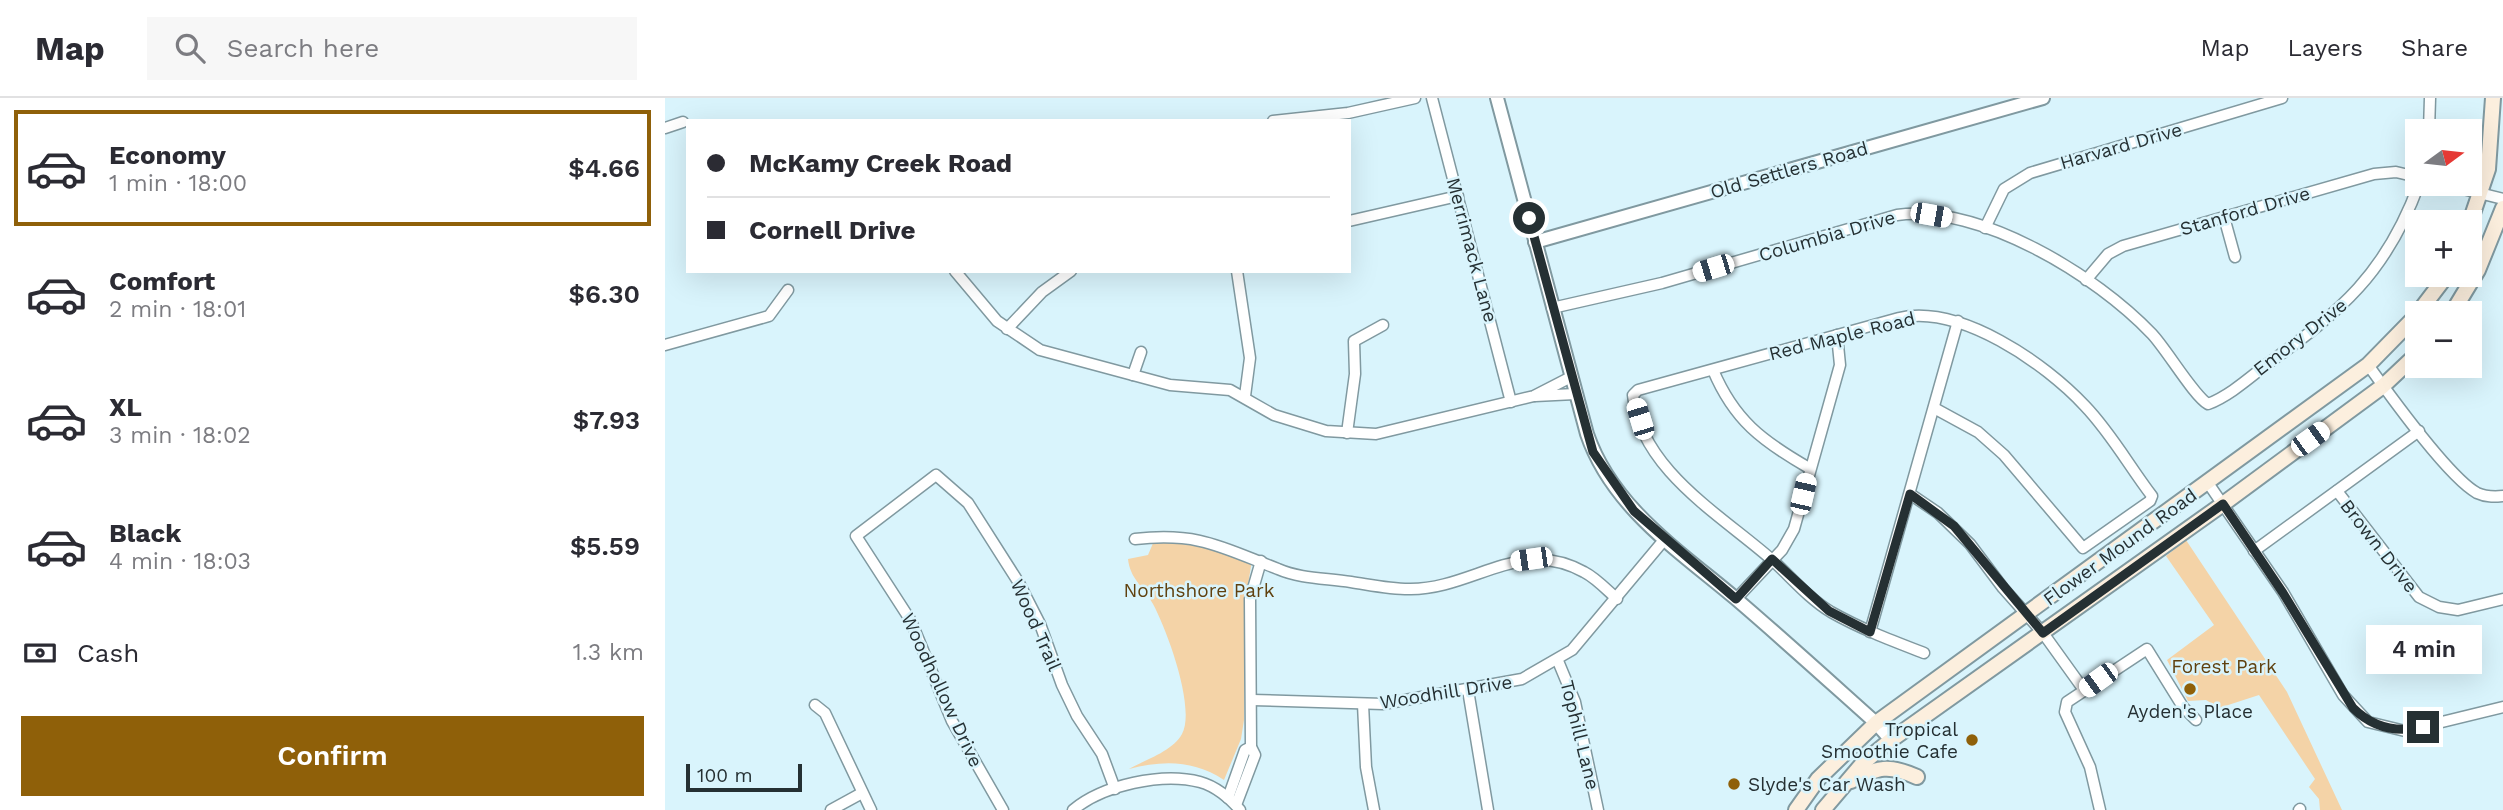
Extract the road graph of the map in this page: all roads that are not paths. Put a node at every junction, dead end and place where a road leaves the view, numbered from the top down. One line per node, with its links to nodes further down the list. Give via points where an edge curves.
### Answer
1 (1415, 98): 8 (street, via 1348,113)
2 (1432, 98): 14 (street, Merrimack Lane)
3 (1497, 98): 21 (street)
4 (2043, 98): 21 (street, Old Settlers Road)
5 (2282, 98): 20 (street, Harvard Drive, via 2024,176 2004,189)
6 (2430, 98): 9 (street)
7 (2493, 98): 13 (main road, via 2491,148)
8 (1292, 119)
9 (2429, 119)
10 (683, 122): 11 (street)
11 (666, 124)
12 (2405, 174): 18 (street, Stanford Drive, via 2374,174)
13 (2482, 192): 16 (street)
14 (1458, 196): 19 (street); 48 (street, Merrimack Lane)
15 (2414, 196): 49 (street, Emory Drive, via 2380,264 2343,307)
16 (2503, 199)
17 (2503, 208): 30 (main road, via 2478,270)
18 (2224, 217): 22 (street); 26 (street, Stanford Drive, via 2114,250)
19 (1351, 221)
20 (1985, 228): 26 (street, Columbia Drive); 31 (street, Columbia Drive, via 1931,215 1897,215 1662,283)
21 (1535, 242): 31 (street)
22 (2235, 257)
23 (956, 273): 35 (street)
24 (1068, 273): 35 (street, via 1042,292)
25 (1237, 273): 46 (street, via 1250,358)
26 (2086, 280): 49 (street, Columbia Drive, via 2149,331)
27 (2438, 287): 29 (main road, Flower Mound Road)
28 (787, 290): 37 (street, via 769,316)
29 (2427, 301)
30 (2459, 301)
31 (1552, 308): 43 (street)
32 (1958, 321): 36 (street, Red Maple Road, via 1910,315); 50 (street); 50 (street, Red Maple Road, via 2035,365 2085,405 2152,496 2147,505 2083,548 2004,455 1977,432)
33 (1383, 325): 52 (street, via 1354,341 1355,374)
34 (2405, 326): 39 (main road, Flower Mound Road)
35 (1007, 329): 42 (street, via 1040,350)
36 (1837, 335): 41 (street, Red Maple Road); 53 (street, via 1840,365)
37 (665, 345)
38 (1141, 352): 42 (street)
39 (2368, 365): 44 (street); 55 (main road, Flower Mound Road)
40 (2405, 365): 44 (main road, Flower Mound Road)
41 (1713, 370): 53 (street, via 1735,413 1769,444); 63 (street, Red Maple Road, via 1638,390 1633,395 1640,419 1667,467)
42 (1133, 375): 46 (street, via 1170,386 1230,390)
43 (1571, 377): 45 (street); 47 (street)
44 (2383, 386): 51 (street); 59 (main road, Flower Mound Road)
45 (1575, 394): 47 (street); 61 (street, via 1593,452 1634,511)
46 (1245, 396): 52 (street, via 1274,415 1312,428)
47 (1534, 396): 48 (street)
48 (1511, 402): 52 (street, via 1376,435)
49 (2208, 404)
50 (1934, 408): 57 (street)
51 (2419, 431): 56 (street); 58 (street, via 2470,488 2491,497)
52 (1347, 433)
53 (1809, 468): 63 (street, via 1794,529)
54 (936, 475): 84 (street, Wood Trail, via 968,503 1019,583 1062,685 1102,754); 89 (street, Woodhollow Drive, via 856,536 911,621 953,721)
55 (2208, 483): 59 (street); 68 (main road, Flower Mound Road)
56 (2337, 491): 62 (street); 67 (street, Brown Drive, via 2419,597 2458,610)
57 (1910, 494): 68 (street, via 1954,526); 69 (street)
58 (2503, 496)
59 (2223, 504): 62 (street); 70 (main road, Flower Mound Road)
60 (1135, 539): 64 (street, via 1191,537)
61 (1664, 540): 65 (street, Woodhill Drive); 66 (street)
62 (2254, 551): 78 (street, via 2343,695 2368,722 2405,731)
63 (1772, 559): 66 (street); 69 (street, via 1829,611)
64 (1261, 561): 65 (street, via 1309,578 1409,589 1459,581 1507,562 1542,559 1583,570); 75 (street, via 1250,599)
65 (1617, 599): 72 (street, Woodhill Drive)
66 (1736, 599): 80 (street)
67 (2503, 600)
68 (2027, 614): 70 (street); 80 (main road, Flower Mound Road)
69 (1870, 632): 71 (street)
70 (2043, 633): 74 (street); 81 (main road, Flower Mound Road)
71 (1924, 653)
72 (1558, 661): 73 (street, Woodhill Drive, via 1522,679); 93 (street, Tophill Lane, via 1575,702)
73 (1468, 690): 76 (street, Woodhill Drive, via 1421,700); 92 (street)
74 (2084, 690): 79 (street, via 2147,649); 96 (street, via 2064,706 2084,750)
75 (1252, 700): 76 (street, Woodhill Drive); 86 (street, via 1251,747 1255,755)
76 (1363, 704): 91 (street, via 1366,767)
77 (815, 705): 85 (street, via 825,713)
78 (2503, 707)
79 (2196, 720)
80 (1876, 723): 81 (street); 94 (main road, Flower Mound Road, via 1818,779)
81 (1891, 740): 83 (main road, Flower Mound Road)
82 (1917, 777): 83 (main road, via 1899,769 1877,768)
83 (1841, 787): 95 (main road, Flower Mound Road)
84 (1115, 789): 86 (street, via 1178,778 1202,782); 90 (street)
85 (862, 793): 87 (street); 88 (street)
86 (1235, 804)
87 (831, 810)
88 (871, 810)
89 (1003, 810)
90 (1073, 810)
91 (1374, 810)
92 (1489, 810)
93 (1598, 810)
94 (1796, 810)
95 (1823, 810)
96 (2100, 810)

